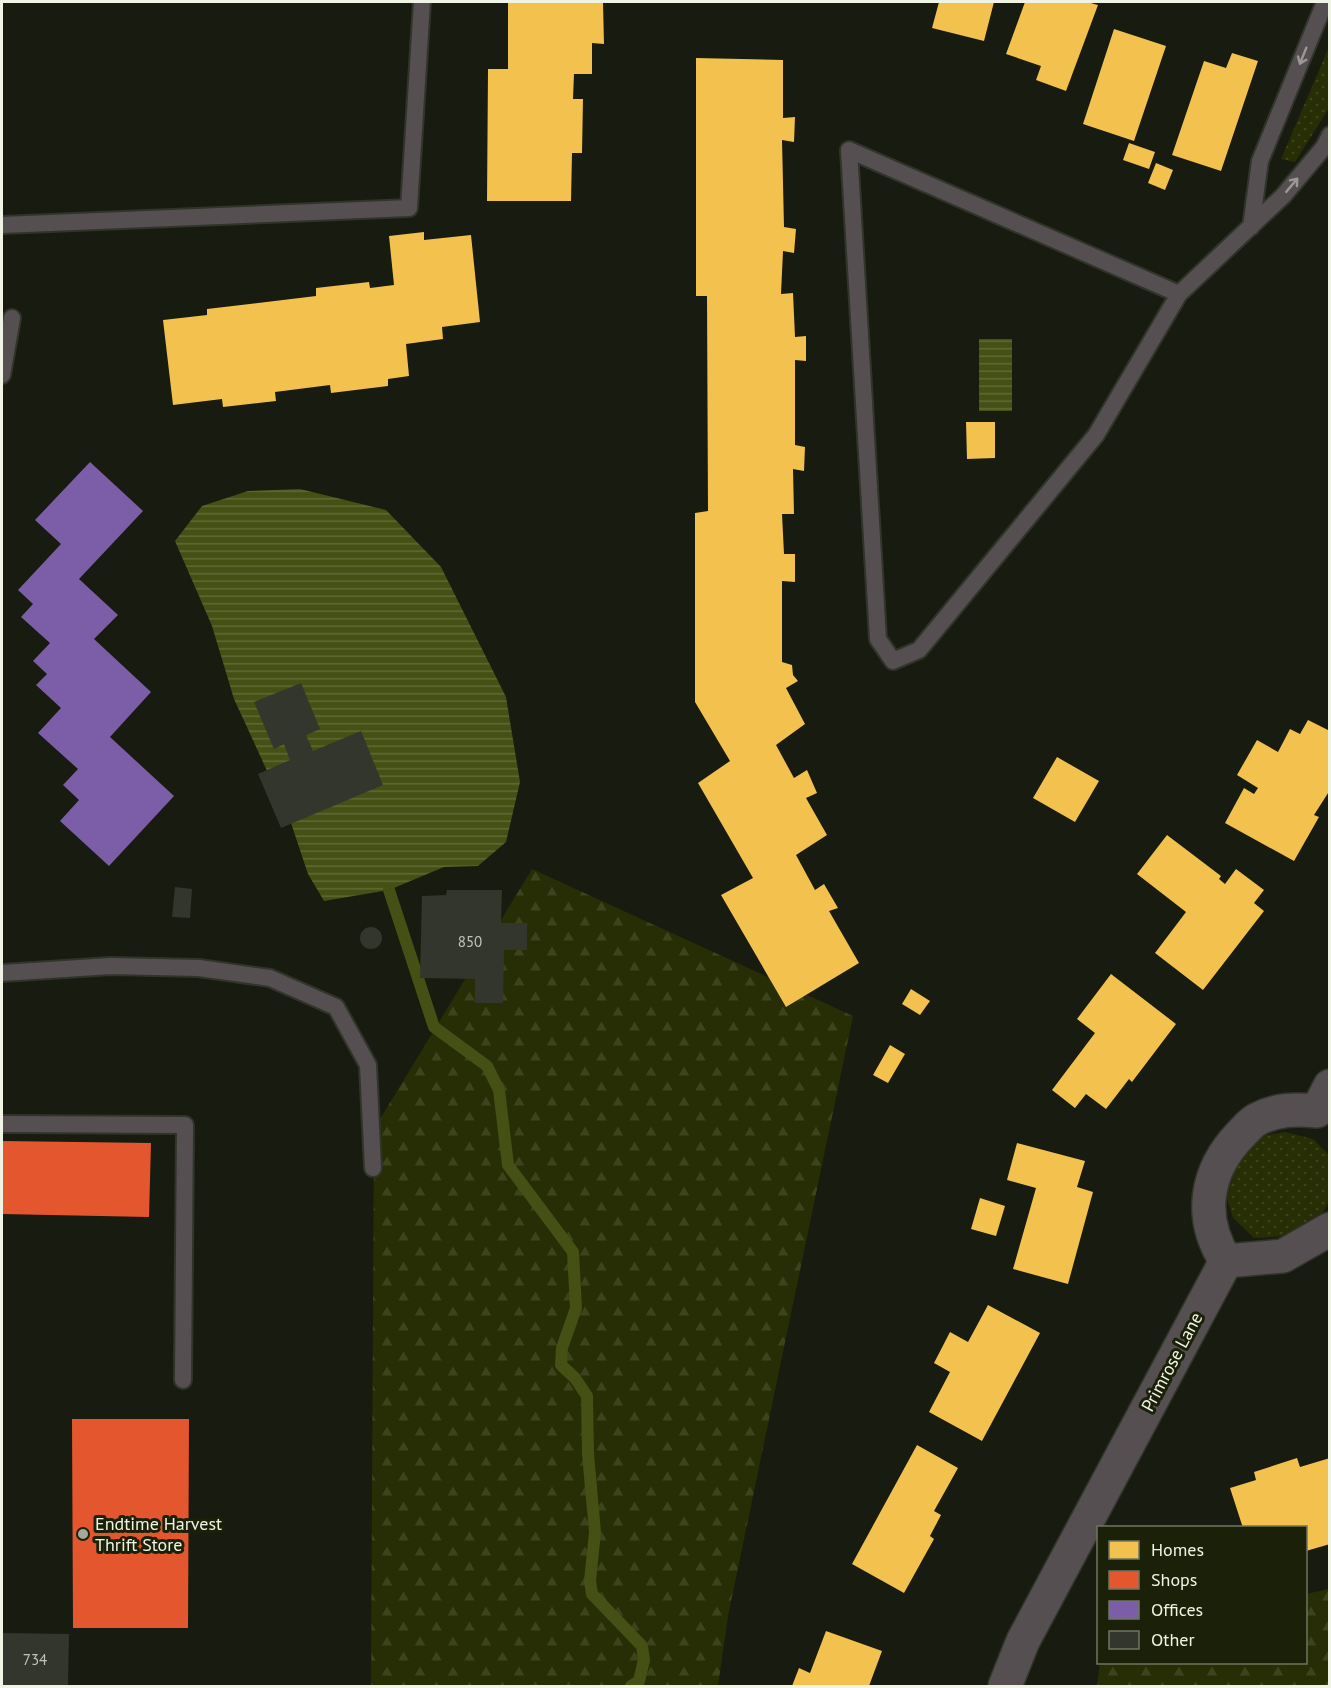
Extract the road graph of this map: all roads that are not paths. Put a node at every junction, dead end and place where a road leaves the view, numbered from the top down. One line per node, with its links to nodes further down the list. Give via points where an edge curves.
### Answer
1 (422, 2): 4 (lane, via 409,208)
2 (1325, 2): 5 (lane, one-way to 5, via 1260,161)
3 (1329, 135): 5 (lane, one-way to 3, via 1283,196 1324,147)
4 (2, 225)
5 (1251, 227): 6 (lane)
6 (1179, 294): 6 (lane, via 1096,435 919,650 893,661 878,639 849,150)
7 (12, 318): 8 (lane)
8 (2, 375)
9 (2, 973): 12 (lane, via 111,966 199,968 270,978 336,1007 369,1065)
10 (1325, 1106): 14 (street, via 1276,1111 1255,1120 1230,1146 1218,1165 1208,1208 1209,1229)
11 (2, 1124): 15 (lane, via 185,1125)
12 (373, 1168)
13 (1329, 1229): 14 (street, via 1283,1256)
14 (1226, 1261): 16 (street, Primrose Lane, via 1023,1641)
15 (183, 1380)
16 (1005, 1686)

